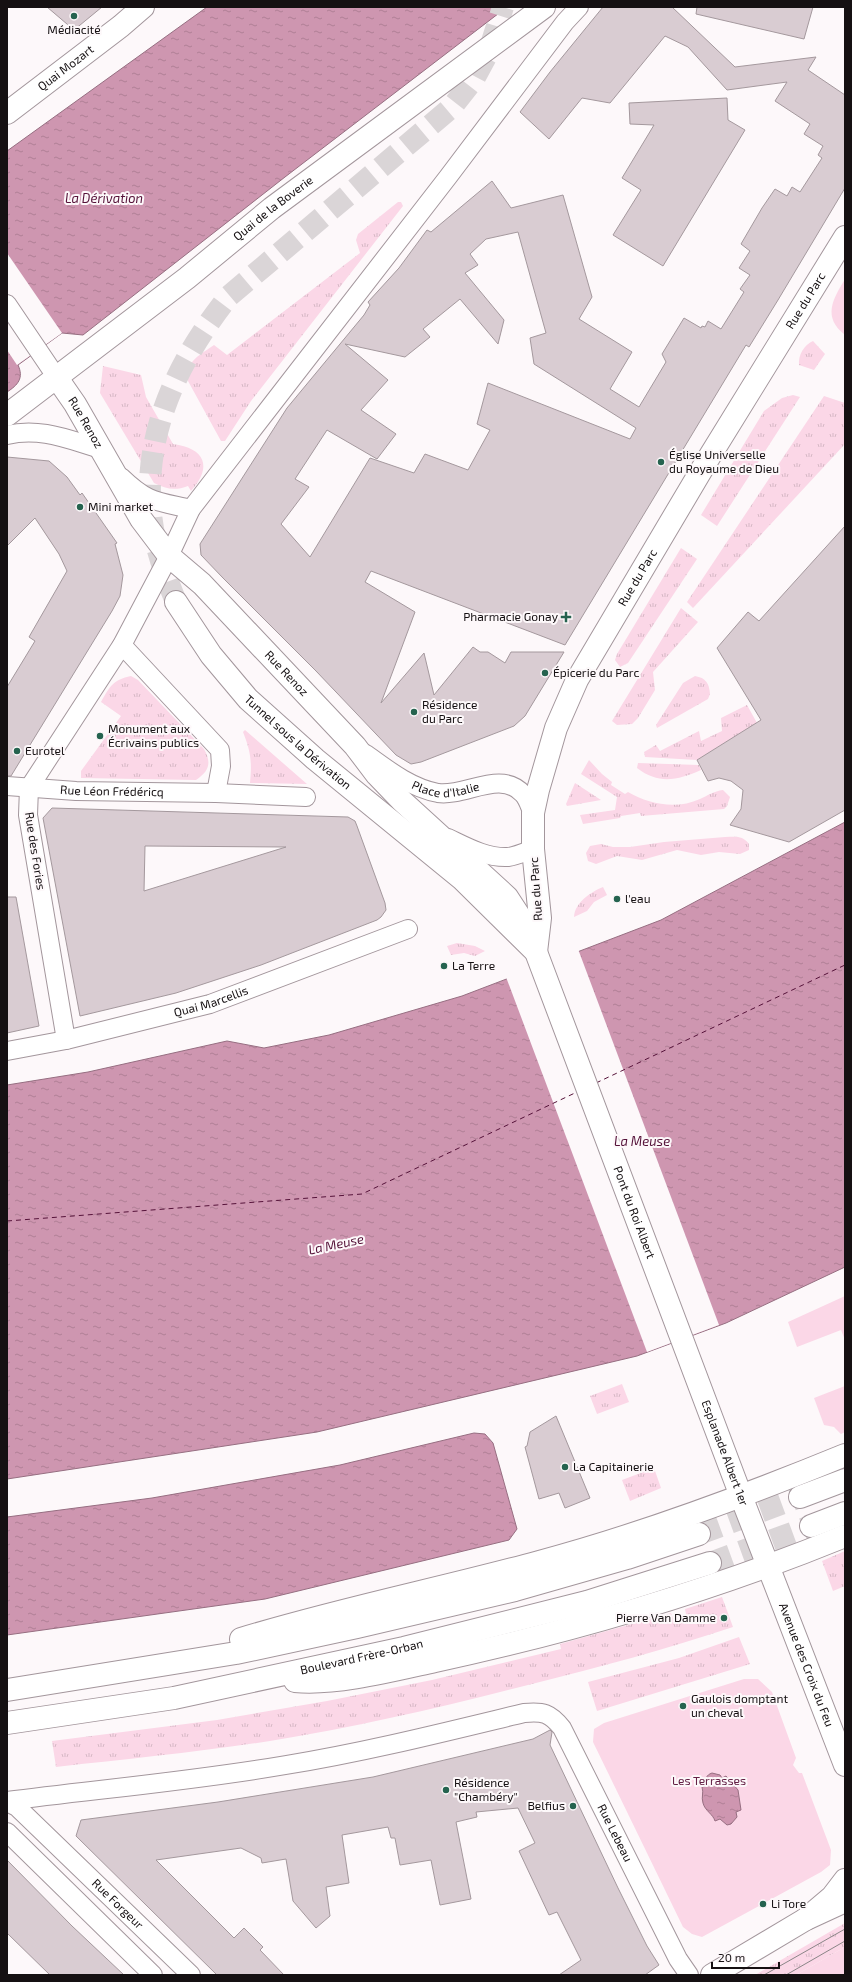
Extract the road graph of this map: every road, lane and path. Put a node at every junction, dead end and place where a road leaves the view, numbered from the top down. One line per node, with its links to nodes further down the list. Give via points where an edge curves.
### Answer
1 (143, 7): 4 (main road, Quai Mozart)
2 (544, 7): 7 (main road, Quai de la Boverie, via 272,208 187,278)
3 (579, 7): 12 (street)
4 (7, 113)
5 (845, 237): 21 (main road, Rue du Parc, via 708,459 577,680 556,728)
6 (7, 304): 7 (street)
7 (57, 378): 8 (main road, Quai de la Boverie); 10 (main road, Rue Renoz)
8 (7, 415)
9 (7, 435): 10 (street, via 17,432 40,432)
10 (101, 449): 11 (main road, Rue Renoz)
11 (114, 471): 12 (street, via 146,498); 13 (main road, Rue Renoz, via 141,519)
12 (191, 510): 13 (street)
13 (169, 556): 15 (street); 16 (main road, Rue Renoz, via 202,584)
14 (176, 602): 25 (main road, Tunnel sous la Dérivation, via 214,660 248,699 315,758 468,884)
15 (122, 645): 18 (street); 19 (street, via 220,750 221,766)
16 (355, 746): 21 (street, Place d'Italie, via 415,786 439,793 452,793 485,784 510,786 524,794); 22 (main road, Rue Renoz, via 377,775)
17 (7, 786): 18 (street, Rue Léon Frédéricq)
18 (29, 788): 19 (street, Rue Léon Frédéricq); 26 (street, Rue des Fories, via 28,815)
19 (216, 793): 20 (street, Rue Léon Frédéricq)
20 (306, 797)
21 (533, 813): 23 (main road, Rue du Parc)
22 (437, 832): 23 (street, via 481,854 510,857); 25 (main road, Rue Renoz, via 507,897 522,920)
23 (533, 849): 25 (main road, Rue du Parc, via 540,918)
24 (408, 929): 26 (street, Quai Marcellis, via 210,1004)
25 (538, 957): 28 (main road, Pont du Roi Albert)
26 (66, 1040): 27 (street, Quai Marcellis)
27 (7, 1051)
28 (682, 1339): 31 (main road, Esplanade Albert 1er)
29 (845, 1455): 31 (main road)
30 (845, 1480): 32 (main road)
31 (741, 1496): 38 (main road, Esplanade Albert 1er); 39 (main road, via 673,1522 540,1562 351,1608 233,1641)
32 (800, 1497)
33 (845, 1513): 34 (main road)
34 (811, 1526)
35 (699, 1534): 39 (main road, via 515,1590 318,1636)
36 (845, 1536): 38 (main road)
37 (710, 1563): 40 (main road, Boulevard Frère-Orban, via 609,1596 530,1618)
38 (768, 1566): 40 (main road, via 591,1622 463,1655 325,1681); 43 (main road, Avenue des Croix du Feu)
39 (198, 1658): 41 (main road)
40 (268, 1678): 42 (main road, Boulevard Frère-Orban, via 174,1698)
41 (7, 1690)
42 (7, 1723)
43 (845, 1765)
44 (7, 1801): 46 (street, Rue Forgeur); 53 (street, Rue Lebeau, via 194,1779 285,1765 386,1746 536,1712 553,1717 562,1728 678,1959)
45 (7, 1832): 47 (street)
46 (45, 1833): 47 (street); 52 (street, Rue Forgeur)
47 (28, 1851): 51 (street)
48 (845, 1880): 50 (main road, via 832,1897)
49 (845, 1901): 50 (main road)
50 (806, 1919): 54 (main road)
51 (153, 1975)
52 (191, 1975)
53 (689, 1975)
54 (712, 1975)

